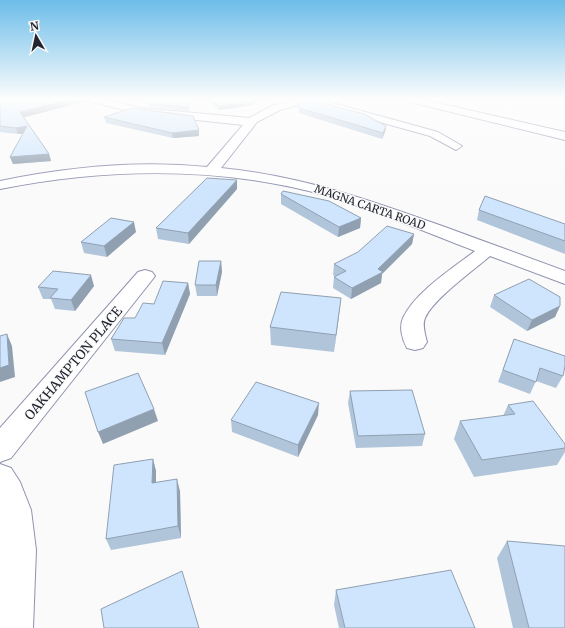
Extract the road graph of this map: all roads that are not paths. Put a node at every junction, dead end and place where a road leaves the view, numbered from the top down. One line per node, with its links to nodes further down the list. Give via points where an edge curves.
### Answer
1 (246, 128): 7 (street)
2 (414, 128): 6 (street, via 434,134)
3 (533, 128): 4 (street)
4 (536, 129): 5 (street)
5 (565, 136)
6 (456, 146)
7 (211, 171): 8 (street, MAGNA CARTA ROAD, via 106,170); 9 (street, MAGNA CARTA ROAD, via 293,183 331,193)
8 (0, 185)
9 (488, 249): 11 (street, MAGNA CARTA ROAD); 12 (street, via 426,303 415,317 412,329)
10 (145, 276): 13 (street, OAKHAMPTON PLACE)
11 (565, 278)
12 (415, 342)
13 (0, 449)
14 (0, 478): 15 (street, via 14,508 18,538)
15 (13, 628)

